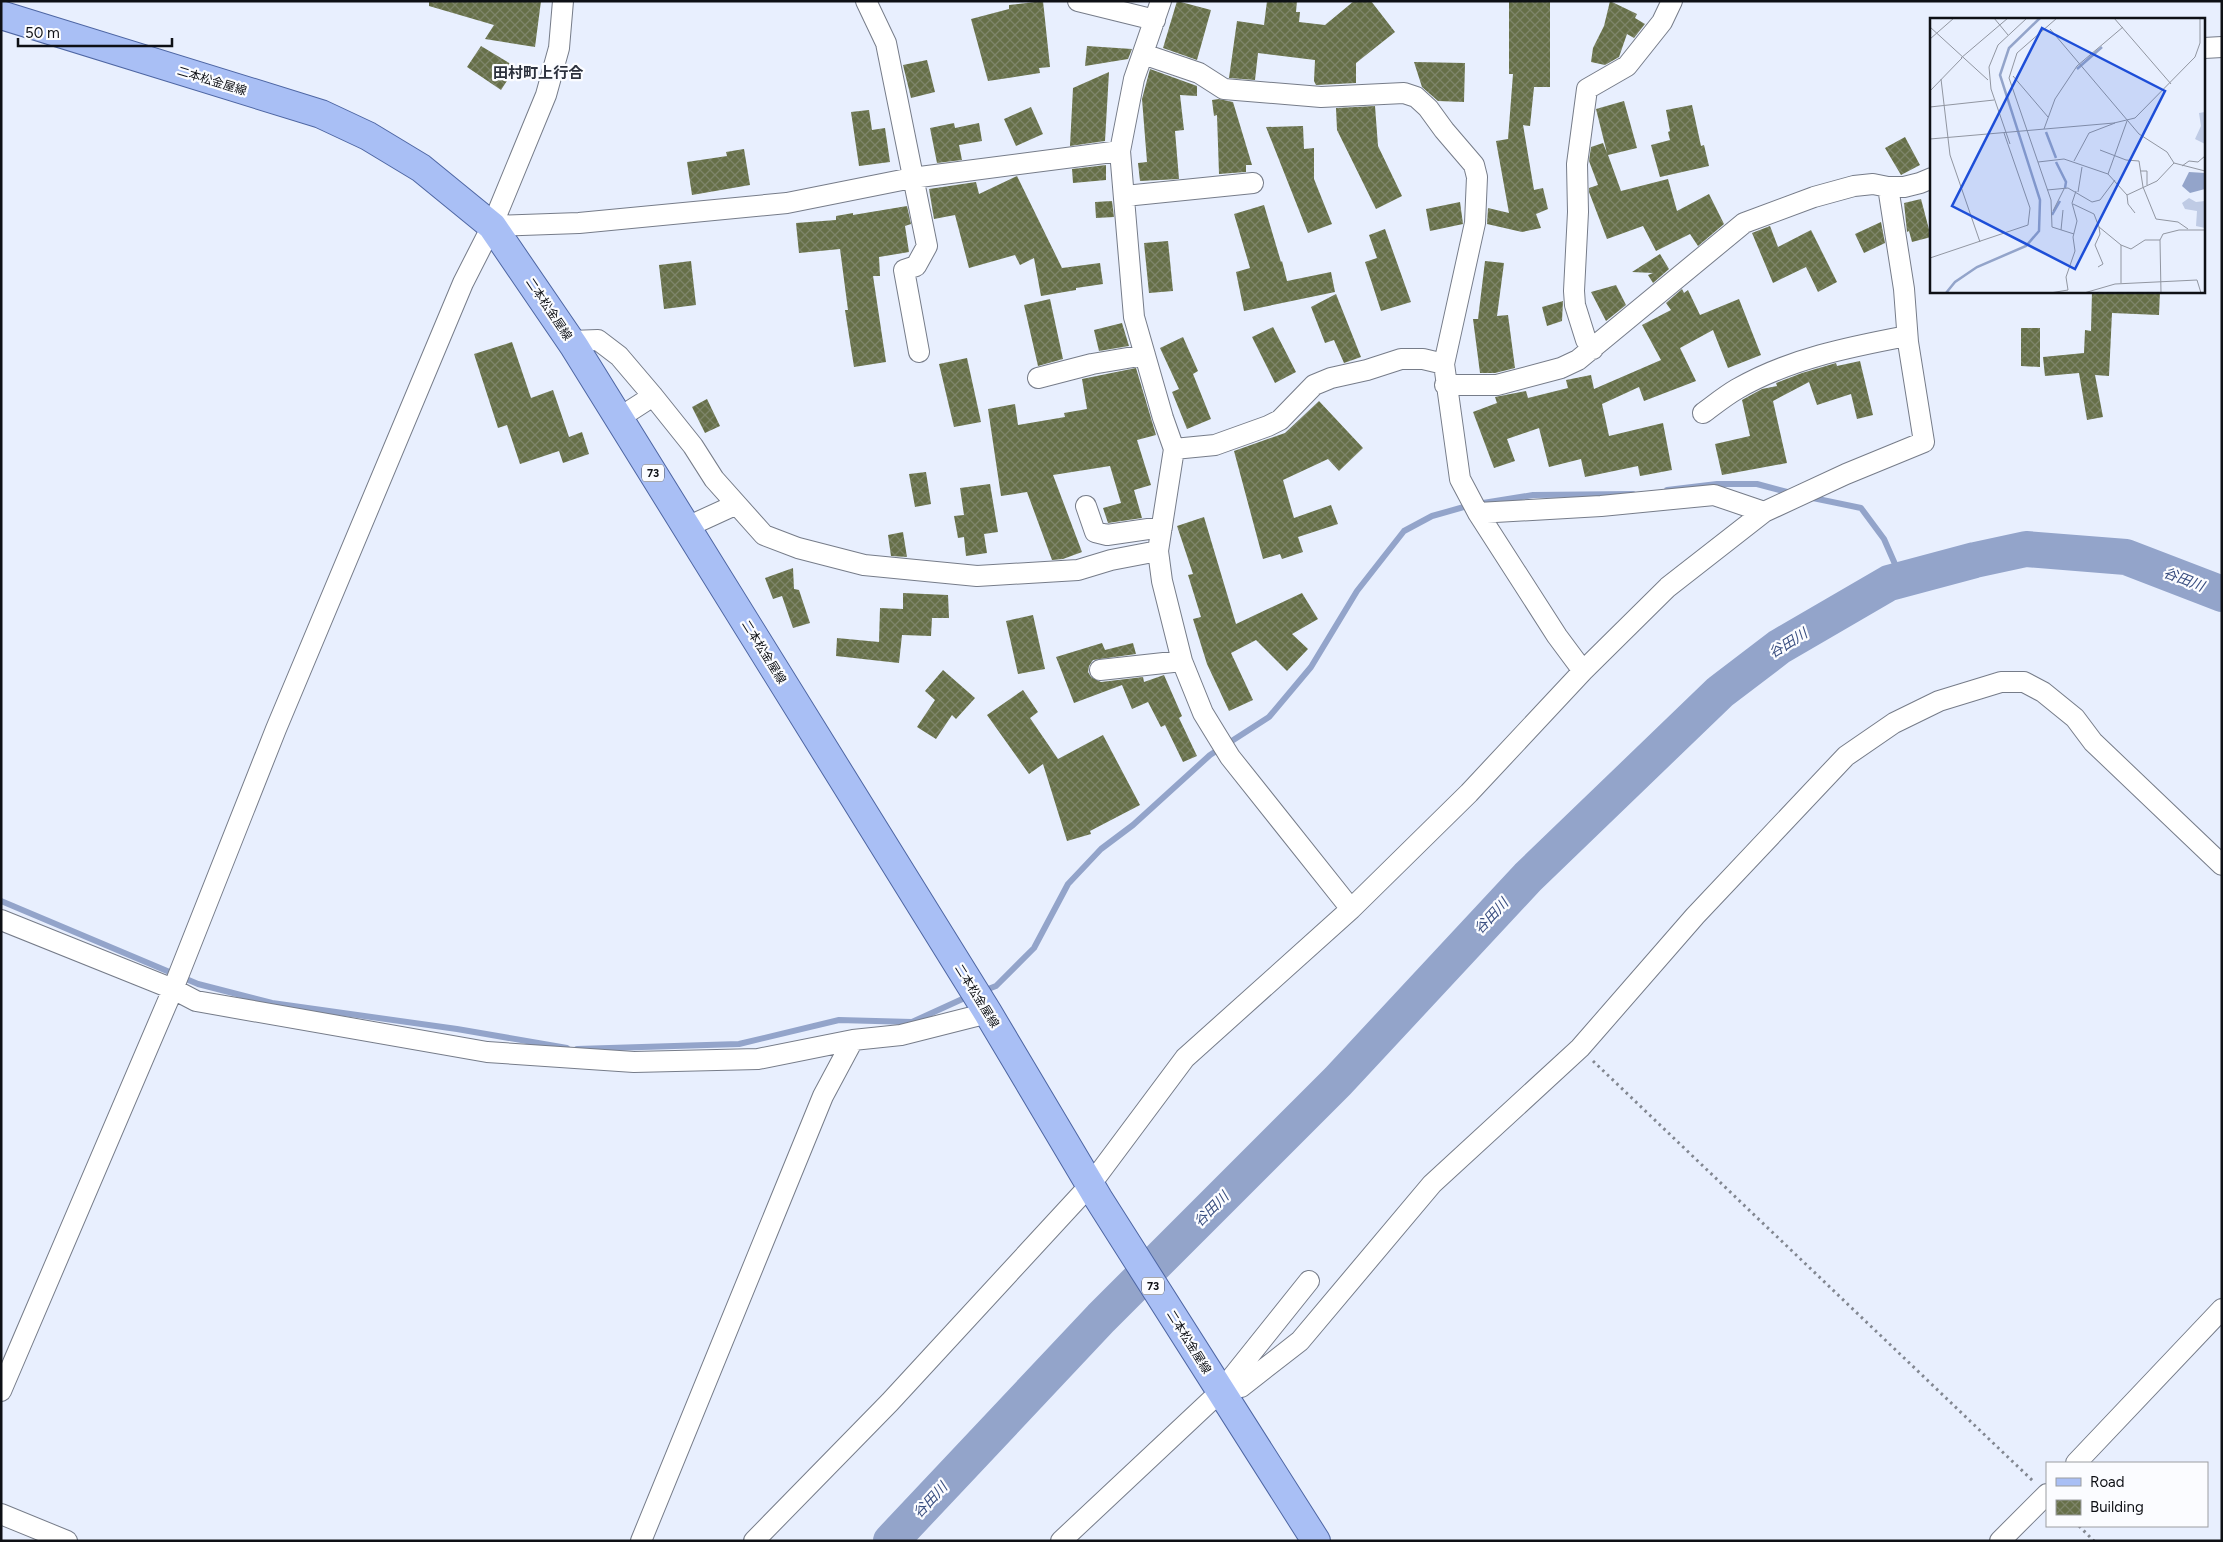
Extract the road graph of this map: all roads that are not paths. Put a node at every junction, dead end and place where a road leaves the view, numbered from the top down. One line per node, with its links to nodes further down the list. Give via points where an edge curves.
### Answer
1 (563, 1): 17 (street, via 559,48 546,95)
2 (866, 1): 12 (street, via 886,43)
3 (1078, 1): 7 (street)
4 (1161, 1): 7 (street)
5 (1672, 1): 20 (street, via 1662,22 1627,66 1587,89 1577,164 1574,291 1586,340)
6 (1, 15): 17 (main road, 二本松金屋線 / 73, via 321,114 368,136 421,168)
7 (1155, 20): 10 (street)
8 (2222, 47): 9 (street)
9 (2206, 48)
10 (1143, 54): 11 (street, via 1134,79); 23 (street, via 1199,73 1224,89 1320,97 1404,94 1416,98 1428,108 1474,165 1477,177 1475,223)
11 (1120, 152): 12 (street); 16 (street)
12 (912, 178): 17 (street, via 787,202 579,223); 21 (street, via 927,246 916,266 904,270)
13 (1930, 179): 15 (street)
14 (1253, 183): 16 (street)
15 (1888, 188): 18 (street, via 1904,289); 20 (street, via 1873,184 1854,186 1744,223)
16 (1125, 196): 22 (street, via 1134,317)
17 (492, 226): 19 (main road, 二本松金屋線 / 73); 43 (street, via 463,283 276,729)
18 (1907, 336): 27 (street, via 1842,348 1794,364 1736,389); 32 (street, via 1924,442)
19 (571, 341): 26 (street, via 598,340 619,356); 28 (main road, 二本松金屋線 / 73)
20 (1593, 349): 25 (street, via 1561,368 1527,379 1497,385)
21 (918, 352)
22 (1145, 356): 24 (street, via 1092,364); 29 (street)
23 (1444, 364): 25 (street); 29 (street, via 1401,359 1331,378 1314,385 1280,420 1268,426 1216,445)
24 (1038, 378)
25 (1445, 386): 33 (street, via 1460,479)
26 (654, 396): 28 (street); 30 (street)
27 (1703, 413)
28 (619, 418): 34 (main road, 二本松金屋線 / 73)
29 (1174, 449): 35 (street)
30 (735, 505): 34 (street); 36 (street, via 764,535 798,548 864,565 977,576 1032,574 1078,570)
31 (1086, 506): 35 (street, via 1095,532 1107,535)
32 (1764, 512): 33 (street, via 1714,495); 39 (street, via 1668,587)
33 (1478, 513): 39 (street)
34 (686, 527): 44 (main road, 二本松金屋線 / 73)
35 (1162, 527): 36 (street)
36 (1158, 551): 37 (street)
37 (1182, 661): 38 (street); 41 (street, via 1203,713 1230,757)
38 (1100, 670)
39 (1583, 671): 41 (street, via 1469,793)
40 (2222, 865): 49 (street, via 2093,742 2075,718 2024,682 2001,682 1938,701 1894,723 1846,756 1695,916 1580,1048 1432,1184 1300,1340 1241,1388)
41 (1351, 909): 46 (street, via 1185,1058)
42 (1, 920): 43 (street)
43 (173, 988): 45 (street, via 196,1001 488,1052 634,1062 758,1059); 50 (street)
44 (988, 1014): 45 (street, via 901,1035); 46 (main road, 二本松金屋線 / 73)
45 (853, 1040): 55 (street, via 823,1096)
46 (1094, 1191): 49 (main road, 二本松金屋線 / 73); 56 (street)
47 (1310, 1280): 49 (street)
48 (2222, 1309): 51 (street)
49 (1215, 1382): 57 (street); 58 (main road, 二本松金屋線 / 73)
50 (1, 1390)
51 (2077, 1462)
52 (2046, 1495): 59 (street)
53 (1, 1514): 54 (street)
54 (67, 1541)
55 (641, 1541)
56 (754, 1541)
57 (1062, 1541)
58 (1316, 1541)
59 (2000, 1541)

